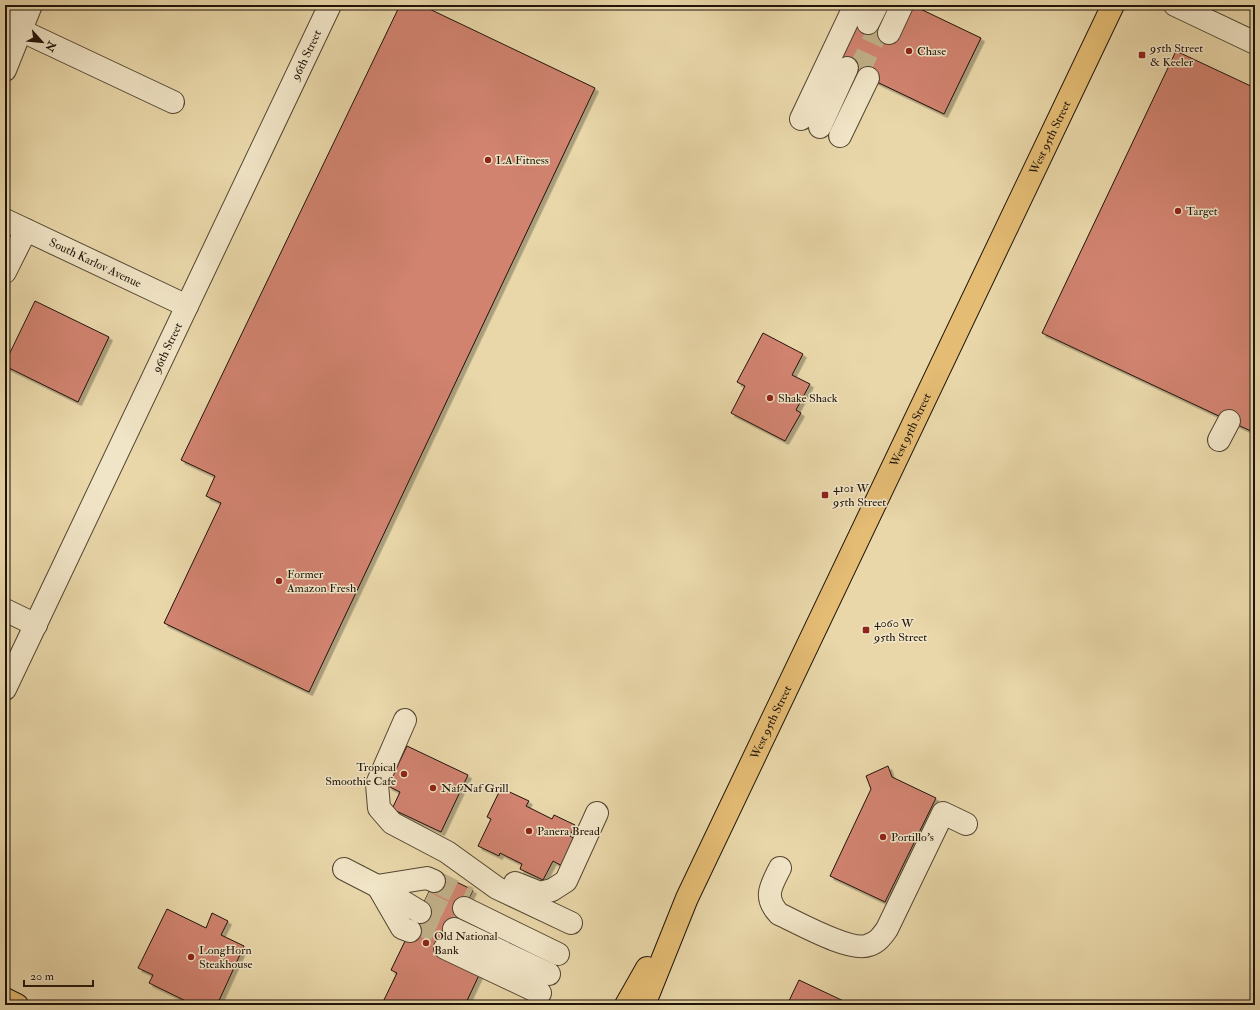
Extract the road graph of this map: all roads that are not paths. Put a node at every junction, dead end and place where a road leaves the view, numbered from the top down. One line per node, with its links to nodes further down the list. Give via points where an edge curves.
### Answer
1 (330, 5): 16 (street, 96th Street)
2 (855, 5): 11 (street, via 823,128)
3 (890, 5): 8 (street)
4 (902, 5): 8 (street)
5 (1113, 5): 27 (main road, West 95th Street)
6 (1175, 5): 9 (street)
7 (20, 17): 10 (street); 12 (street)
8 (878, 22)
9 (1255, 43)
10 (5, 70)
11 (858, 73)
12 (173, 102)
13 (5, 220): 14 (street, South Karlov Avenue)
14 (26, 230): 15 (street); 16 (street, South Karlov Avenue)
15 (5, 272)
16 (187, 306): 18 (street, 96th Street)
17 (5, 610): 18 (street)
18 (36, 625): 19 (street, 96th Street)
19 (5, 690)
20 (405, 720): 24 (street, via 376,784 380,808 392,824 446,852)
21 (597, 813): 24 (street, via 566,881 552,890 540,893 494,874)
22 (966, 824): 23 (street, via 943,813 887,928 880,938 869,946 859,947 841,942 779,914 771,905 769,896)
23 (780, 868)
24 (470, 869): 28 (street, via 497,888)
25 (344, 870): 26 (street)
26 (377, 886): 26 (street, via 408,918 422,907 427,878)
27 (687, 898): 31 (main road, West 95th Street); 32 (main road, West 95th Street)
28 (554, 962): 28 (street, via 457,923)
29 (5, 999): 30 (main road)
30 (17, 1005)
31 (626, 1005)
32 (644, 1005)

